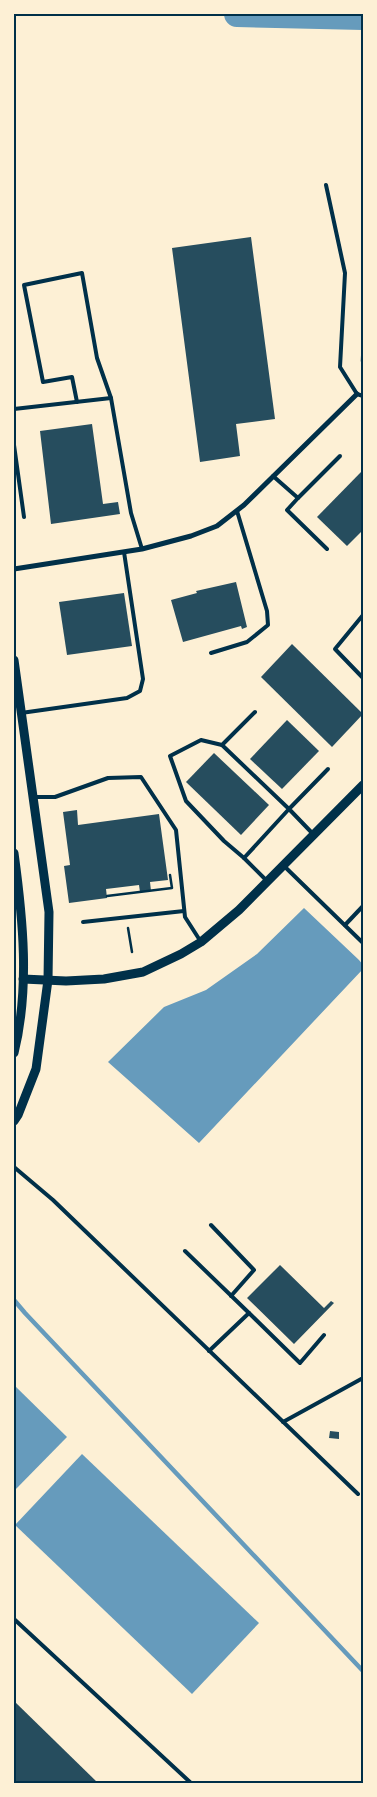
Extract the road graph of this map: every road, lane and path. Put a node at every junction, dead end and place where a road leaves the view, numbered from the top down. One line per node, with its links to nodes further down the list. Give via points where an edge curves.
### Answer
1 (326, 186): 4 (lane, via 345,273 340,367)
2 (363, 337): 3 (path)
3 (362, 361)
4 (357, 394): 5 (lane); 11 (street)
5 (363, 396)
6 (111, 398): 7 (lane); 7 (lane, via 97,358 82,273 24,285 43,382 72,378); 15 (lane, via 131,513)
7 (77, 402): 8 (lane)
8 (14, 408)
9 (14, 444): 14 (lane)
10 (340, 456): 12 (lane)
11 (273, 476): 12 (lane); 13 (street)
12 (298, 498): 16 (lane, via 287,510)
13 (237, 511): 15 (street, via 217,526); 20 (lane, via 267,611 268,626 246,642)
14 (24, 517)
15 (142, 549): 17 (street)
16 (327, 549)
17 (124, 552): 18 (street); 24 (lane, via 143,679 140,691 127,698)
18 (14, 570)
19 (363, 615): 22 (lane, via 335,649)
20 (211, 653)
21 (14, 660): 24 (street)
22 (363, 678)
23 (255, 712): 25 (lane)
24 (21, 713): 28 (street)
25 (222, 745): 29 (lane); 32 (lane, via 201,740 170,756 186,801)
26 (328, 769): 29 (lane)
27 (363, 785): 30 (street)
28 (33, 797): 38 (lane, via 55,798 108,778 141,777 176,830); 46 (street, via 49,912)
29 (289, 809): 30 (lane); 32 (lane)
30 (314, 835): 33 (street)
31 (14, 852): 45 (street, via 22,914)
32 (244, 858): 35 (lane)
33 (283, 866): 35 (street); 40 (lane)
34 (170, 876): 36 (path, via 172,888)
35 (268, 882): 42 (street)
36 (107, 896)
37 (363, 906): 40 (lane)
38 (184, 911): 39 (lane); 42 (lane)
39 (83, 922)
40 (345, 925): 43 (lane)
41 (128, 928): 44 (path)
42 (201, 942): 46 (street, via 144,972 104,979)
43 (363, 943)
44 (132, 952)
45 (18, 979): 46 (street); 47 (street)
46 (48, 980): 48 (street, via 36,1069)
47 (14, 1053)
48 (14, 1121)
49 (14, 1168): 55 (lane, via 53,1200)
50 (211, 1225): 52 (lane, via 254,1270)
51 (185, 1251): 52 (lane)
52 (231, 1296): 53 (lane)
53 (249, 1313): 54 (lane, via 300,1363); 55 (lane)
54 (324, 1335)
55 (209, 1351): 57 (lane)
56 (363, 1378): 57 (lane)
57 (283, 1422): 58 (lane)
58 (358, 1494)
59 (14, 1619): 60 (lane)
60 (191, 1783)

